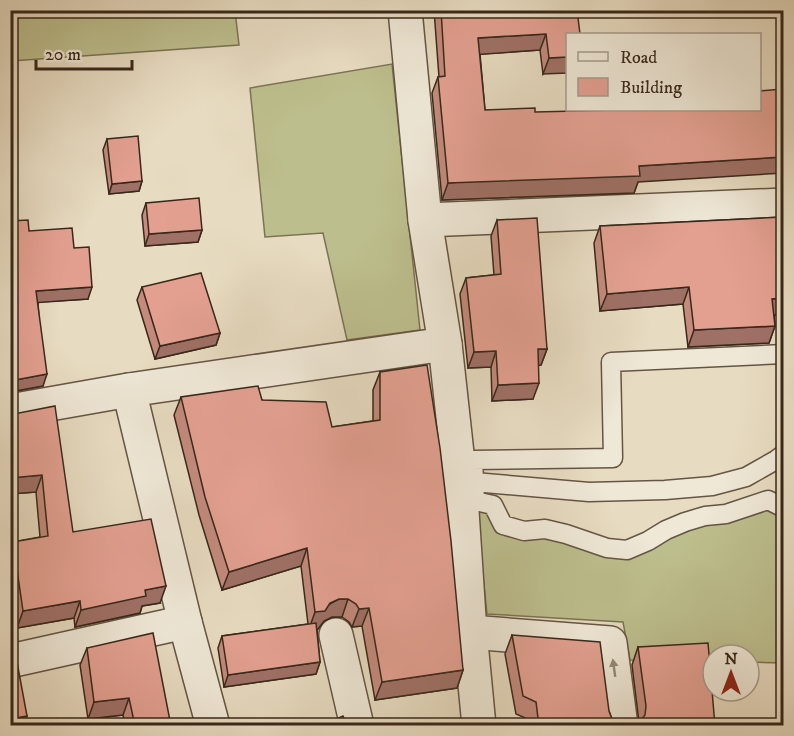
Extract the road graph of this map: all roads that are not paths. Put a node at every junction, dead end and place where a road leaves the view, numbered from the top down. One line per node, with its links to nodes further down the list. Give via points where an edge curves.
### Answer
1 (405, 10): 3 (street)
2 (783, 205): 3 (street)
3 (425, 220): 4 (street)
4 (445, 344): 6 (street); 9 (street)
5 (783, 354): 10 (lane, via 611,362 614,458 473,460 475,501 493,505 503,525 524,531 545,529 606,548 627,550 685,522 768,500)
6 (129, 390): 7 (street); 11 (street)
7 (10, 411)
8 (783, 454): 9 (lane, via 746,477 712,486 665,490 589,492)
9 (460, 481): 12 (street)
10 (783, 508)
11 (185, 622): 14 (street); 15 (street)
12 (470, 632): 17 (street); 18 (street, one-way to 12, via 610,643)
13 (336, 635): 16 (street)
14 (10, 662)
15 (213, 726)
16 (357, 726)
17 (479, 726)
18 (621, 726)

